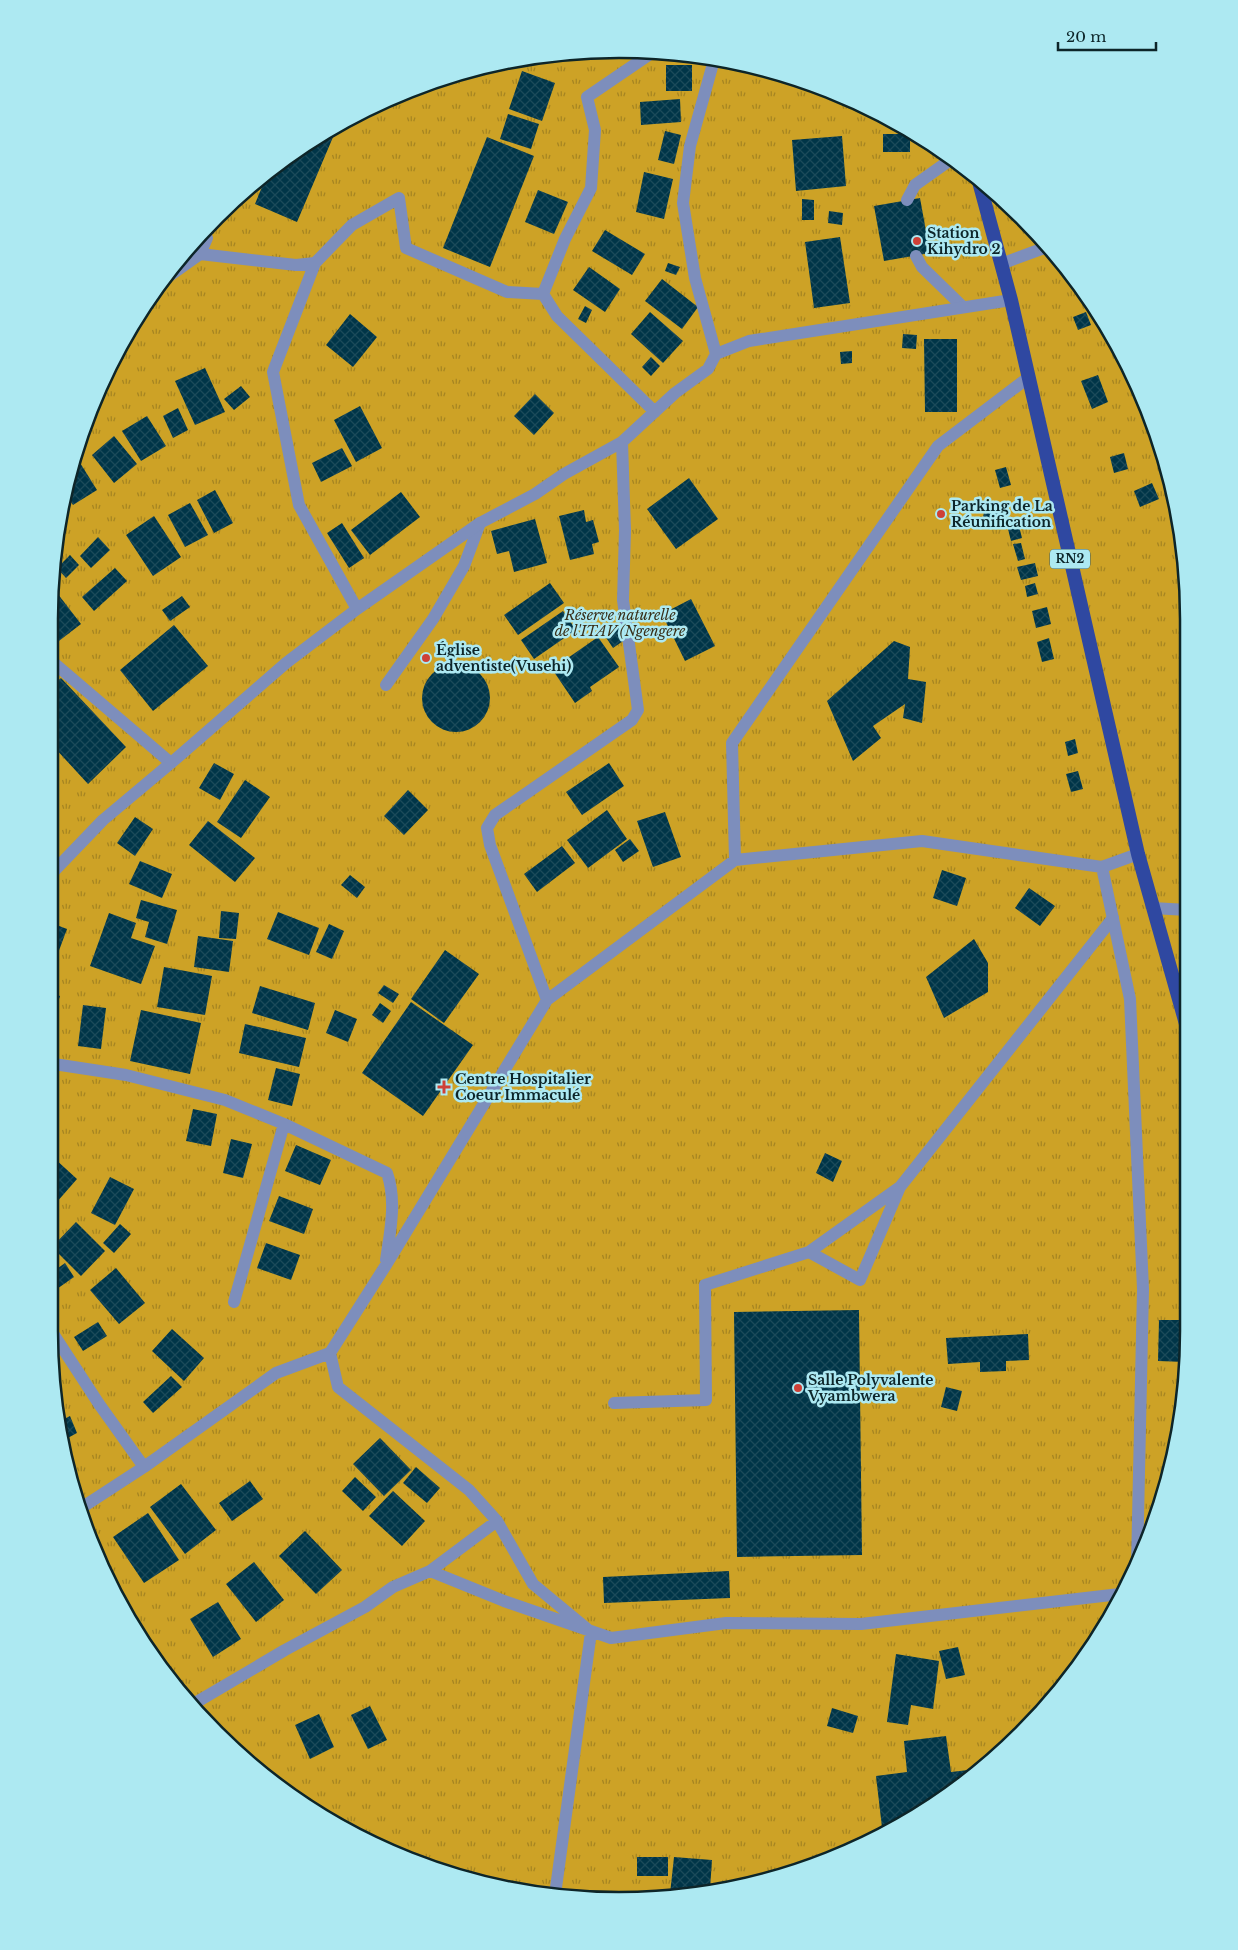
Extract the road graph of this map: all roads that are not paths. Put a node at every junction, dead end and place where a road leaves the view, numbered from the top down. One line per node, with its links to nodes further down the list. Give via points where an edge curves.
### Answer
1 (643, 59): 13 (street, via 587,97 595,130 591,188)
2 (713, 65): 16 (street, via 690,146 683,203 695,278)
3 (946, 163): 5 (street, via 915,185)
4 (981, 191): 11 (highway, RN2)
5 (907, 200)
6 (207, 238): 8 (street)
7 (1041, 249): 11 (street)
8 (200, 254): 10 (street, via 296,265); 12 (street)
9 (916, 256): 15 (street, via 922,267)
10 (315, 263): 13 (street, via 352,225 399,198 406,248 507,292); 21 (street, via 273,372 299,505)
11 (1001, 264): 14 (highway, RN2)
12 (183, 266)
13 (542, 294): 18 (street, via 557,316)
14 (1011, 300): 15 (street); 17 (highway, RN2)
15 (963, 307): 16 (street, via 749,342)
16 (716, 354): 18 (street, via 708,369)
17 (1029, 377): 25 (highway, RN2); 26 (street, via 938,446 732,743)
18 (655, 412): 19 (street)
19 (622, 442): 20 (street); 32 (street, via 623,600 638,710 632,720 495,815 487,828 490,845)
20 (480, 523): 21 (street); 23 (street, via 464,566 433,619)
21 (357, 609): 24 (street, via 286,663)
22 (58, 666): 24 (street)
23 (386, 685)
24 (171, 763): 28 (street, via 103,820)
25 (1138, 854): 27 (street); 29 (highway, RN2)
26 (735, 860): 27 (street, via 922,841); 32 (street)
27 (1102, 867): 31 (street)
28 (58, 868)
29 (1153, 908): 30 (street); 33 (highway, RN2)
30 (1180, 910)
31 (1113, 918): 36 (street); 46 (street, via 1130,999 1143,1289)
32 (547, 1000): 38 (street)
33 (1180, 1003)
34 (58, 1065): 35 (street, via 126,1074 225,1100)
35 (284, 1124): 38 (street, via 387,1173 392,1196); 39 (street)
36 (900, 1187): 37 (street); 37 (street, via 860,1280)
37 (809, 1252): 42 (street, via 705,1285 706,1400)
38 (386, 1265): 41 (street)
39 (234, 1302)
40 (58, 1342): 43 (street)
41 (330, 1353): 43 (street, via 276,1374); 45 (street, via 338,1387 469,1490)
42 (614, 1403)
43 (144, 1467): 44 (street)
44 (85, 1505)
45 (497, 1521): 47 (street); 49 (street, via 533,1584)
46 (1137, 1547)
47 (430, 1571): 49 (street); 50 (street, via 393,1587)
48 (1114, 1595): 49 (street, via 861,1624 726,1624 611,1638)
49 (591, 1632): 51 (street)
50 (198, 1702)
51 (556, 1889)

